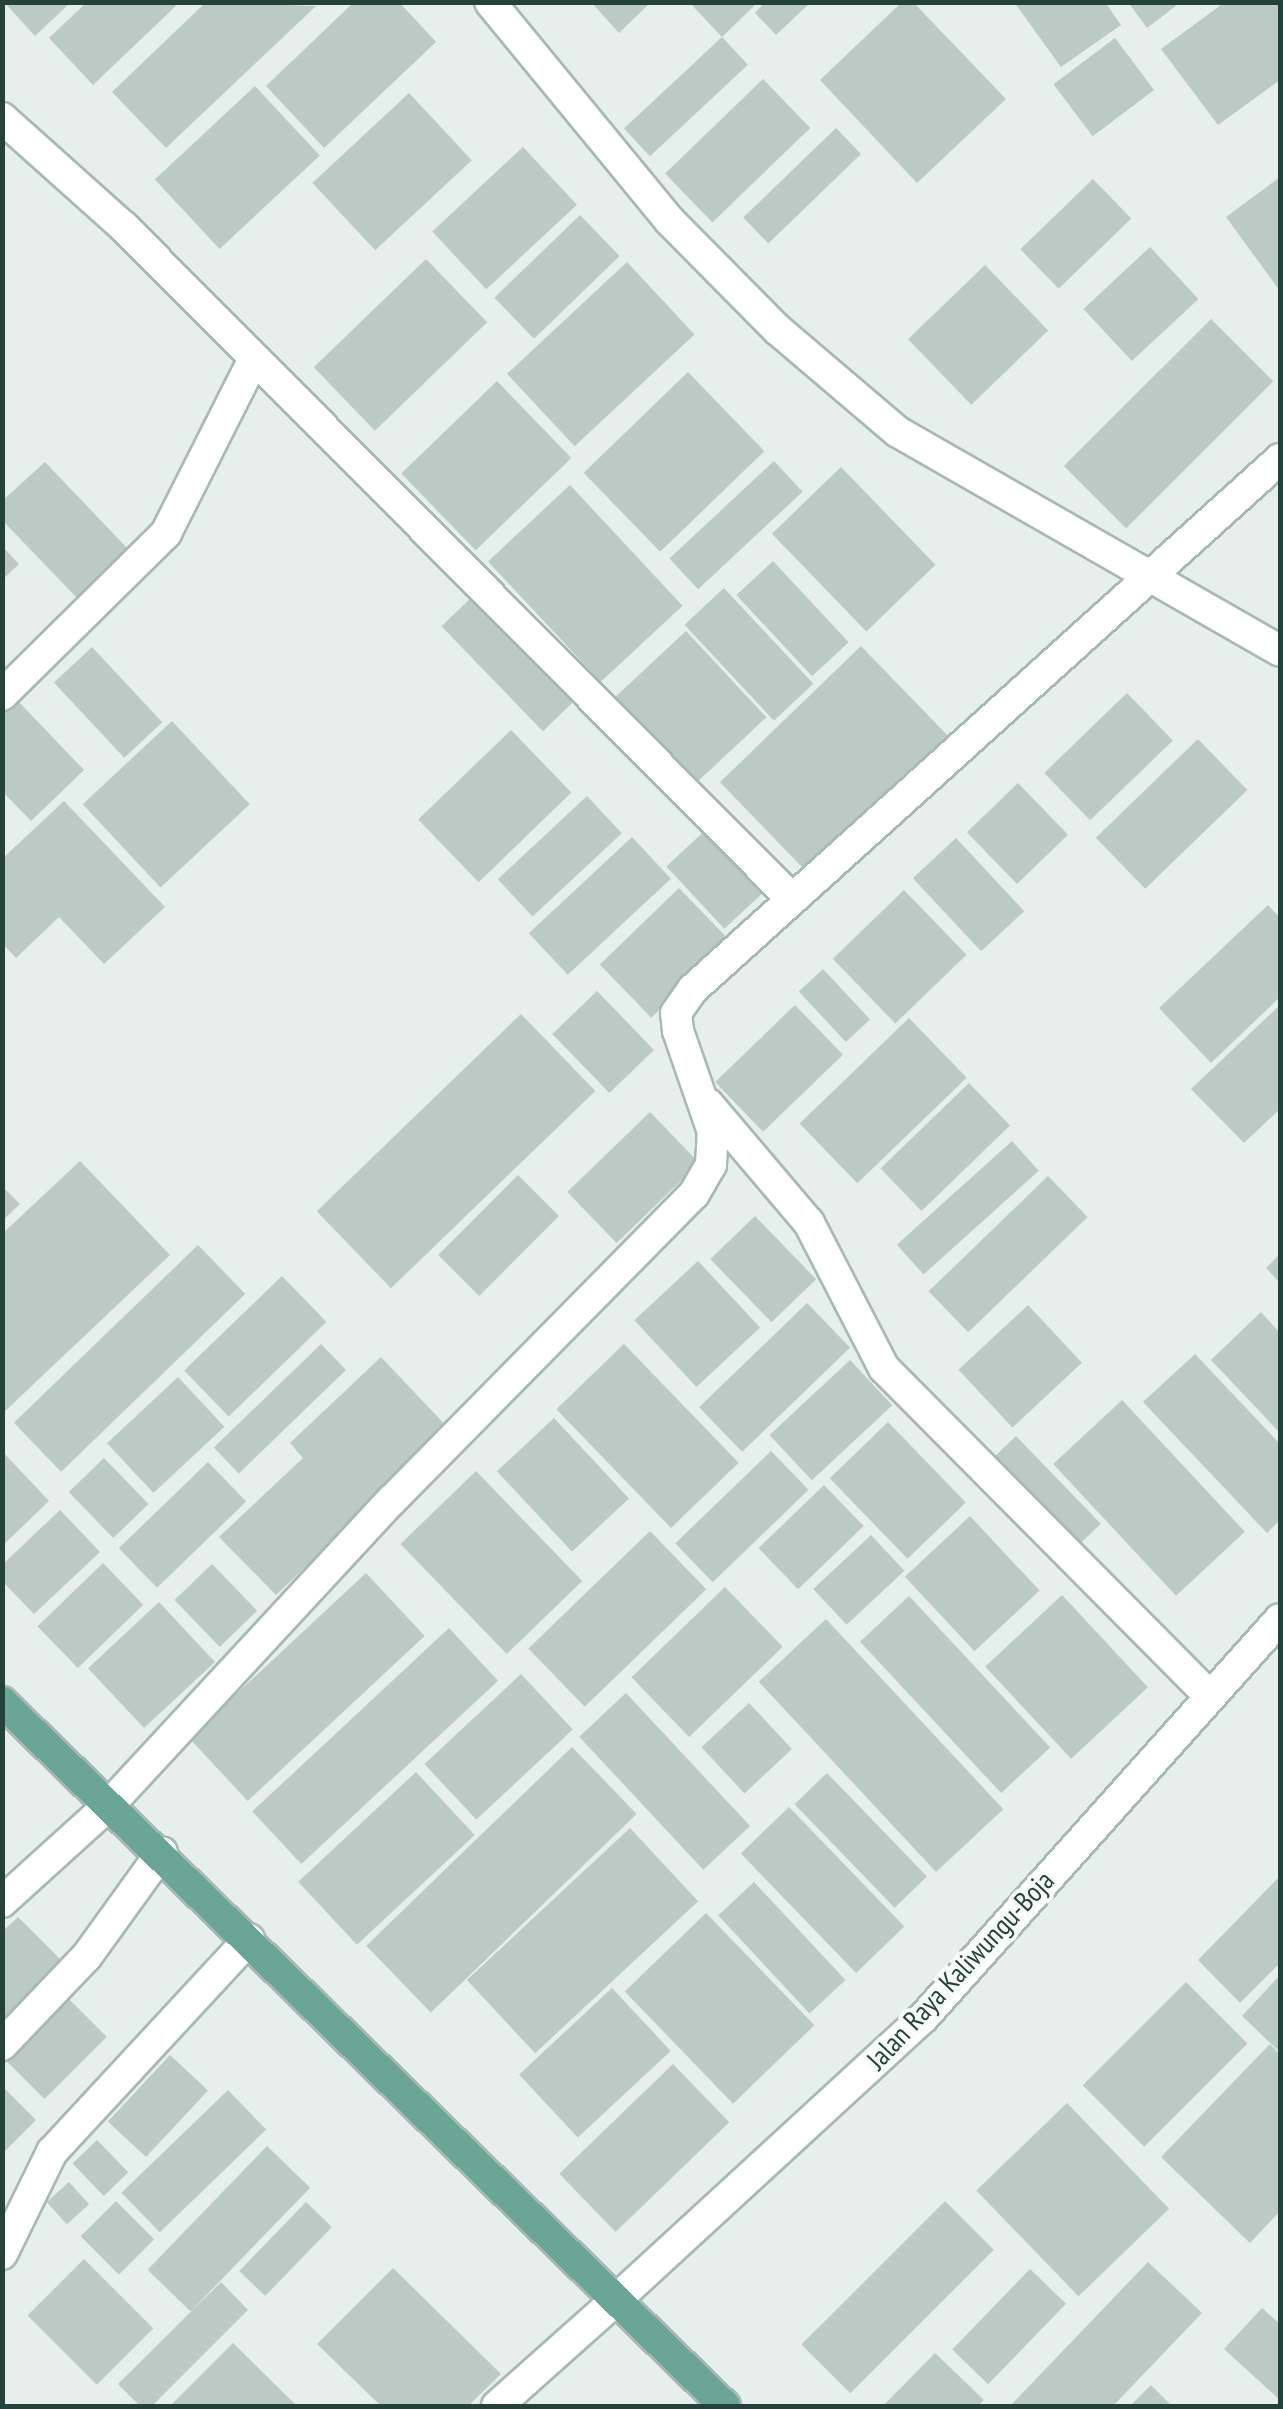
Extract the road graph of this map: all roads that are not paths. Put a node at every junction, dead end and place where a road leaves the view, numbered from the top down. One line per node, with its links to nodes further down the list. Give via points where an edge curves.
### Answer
1 (490, 2): 5 (street, via 668,220 778,330 898,432)
2 (2, 118): 3 (street, via 124,227)
3 (253, 361): 7 (street, via 166,534); 8 (street)
4 (1280, 459): 5 (street)
5 (1150, 572): 6 (street); 8 (street)
6 (1280, 651)
7 (2, 696)
8 (792, 899): 9 (street, via 692,989 676,1013 683,1056)
9 (708, 1103): 11 (street, via 809,1223 884,1368); 13 (street, via 711,1165 694,1194 391,1501)
10 (1280, 1620): 11 (street, Jalan Raya Kaliwungu-Boja)
11 (1210, 1696): 19 (street, Jalan Raya Kaliwungu-Boja, via 922,2018)
12 (2, 1702): 13 (main road)
13 (111, 1803): 14 (main road); 15 (street)
14 (162, 1852): 16 (main road); 17 (street, via 87,1956)
15 (2, 1902)
16 (249, 1938): 18 (street, via 52,2152); 19 (main road)
17 (2, 2045)
18 (2, 2254)
19 (617, 2299): 20 (street, Jalan Raya Kaliwungu-Boja); 21 (main road)
20 (496, 2406)
21 (725, 2406)

